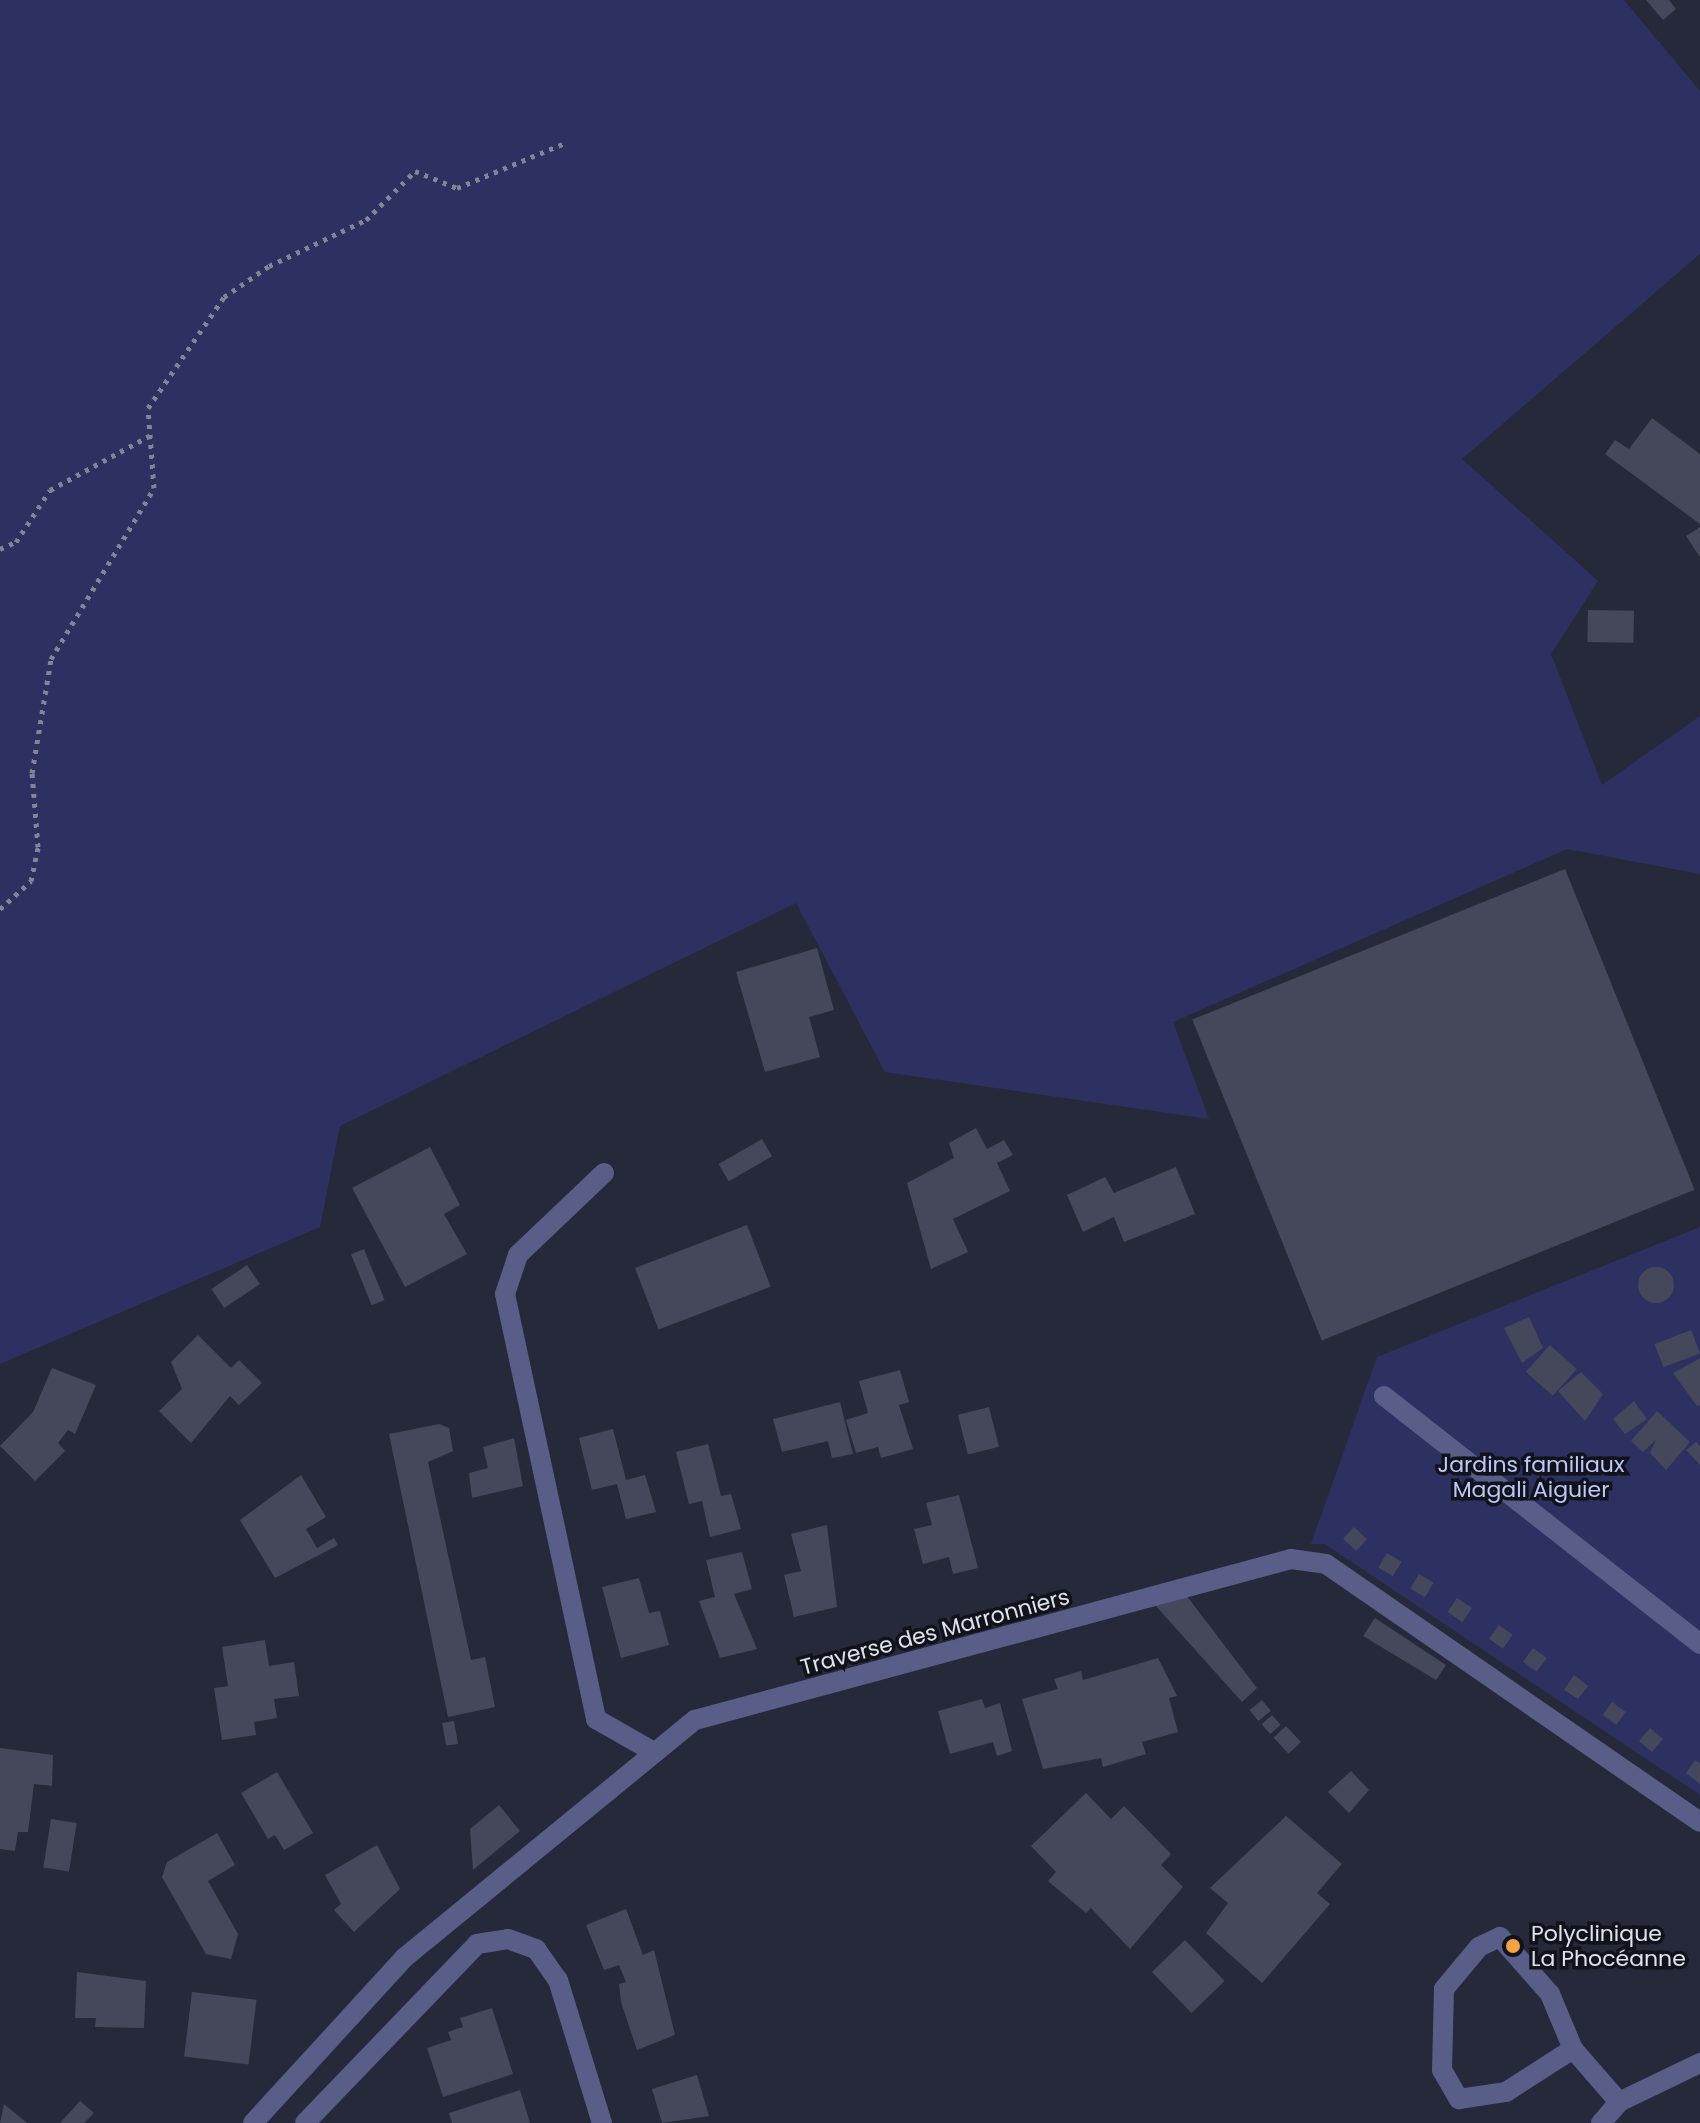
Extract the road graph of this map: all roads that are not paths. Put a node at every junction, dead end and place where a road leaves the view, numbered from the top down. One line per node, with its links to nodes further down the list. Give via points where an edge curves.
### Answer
1 (604, 1173): 4 (street, via 518,1255 505,1294 596,1719)
2 (1384, 1396): 3 (street)
3 (1700, 1644)
4 (652, 1751): 5 (street, Traverse des Marronniers, via 695,1720 1308,1557); 9 (street, Traverse des Marronniers, via 404,1958)
5 (1700, 1822)
6 (1573, 2049): 6 (street, via 1506,2092 1459,2099 1442,2070 1444,1989 1479,1947 1500,1937 1550,1994); 8 (street)
7 (1700, 2063): 8 (street)
8 (1619, 2102): 12 (street)
9 (253, 2123)
10 (305, 2123): 11 (street, via 477,1944 508,1939 536,1949 558,1980)
11 (602, 2123)
12 (1601, 2123)

